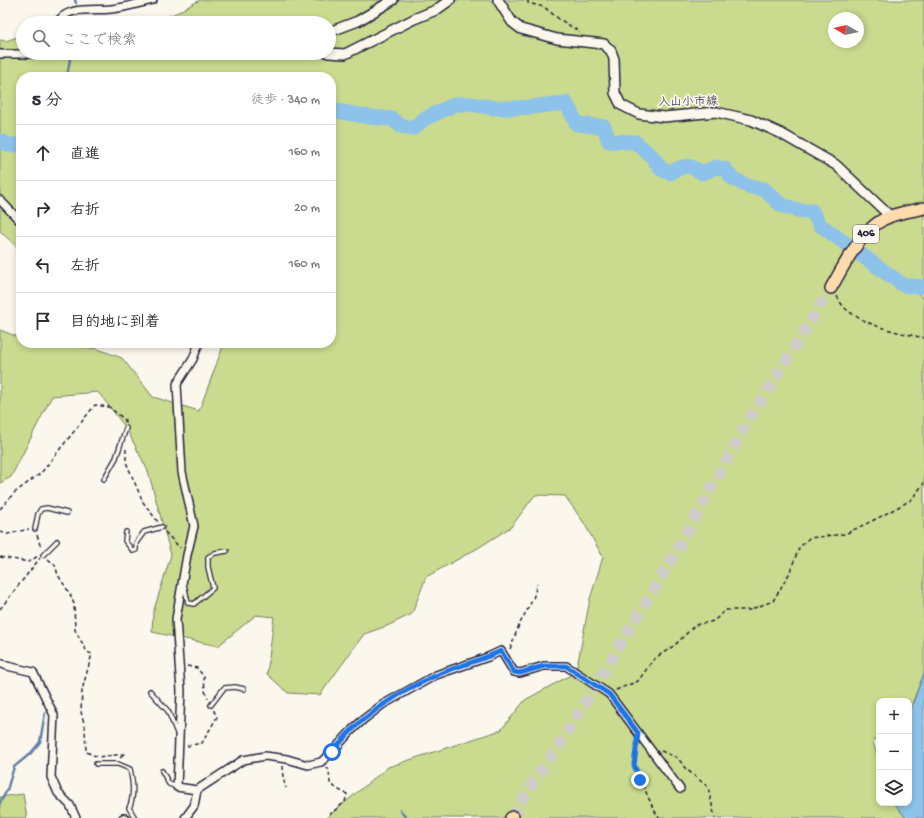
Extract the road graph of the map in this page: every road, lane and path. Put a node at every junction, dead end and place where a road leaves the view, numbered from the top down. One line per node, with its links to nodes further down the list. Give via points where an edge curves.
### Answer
1 (125, 0): 7 (street)
2 (153, 0): 7 (street)
3 (392, 0): 9 (main road, via 358,21)
4 (450, 0): 11 (main road, via 436,10 345,54)
5 (498, 0): 10 (main road, 入山小市線 / 406, via 512,22 521,29 570,41)
6 (528, 0): 10 (path, via 528,3 544,7 559,20 585,35)
7 (118, 8): 8 (street, via 75,10)
8 (61, 16)
9 (336, 29)
10 (590, 42): 16 (main road, 入山小市線 / 406, via 604,44 611,51 614,59 615,93 621,105 638,114 664,117 716,112 751,120 780,133 836,165)
11 (336, 53)
12 (0, 54): 13 (street)
13 (16, 54)
14 (0, 200): 17 (street)
15 (924, 208): 16 (highway, 406)
16 (890, 216): 18 (highway, 406, via 871,228 849,256)
17 (16, 217)
18 (831, 288): 19 (path, via 845,308 867,322)
19 (924, 338)
20 (197, 348): 34 (street, via 177,384 182,472 194,526)
21 (126, 428): 23 (lane, via 116,458); 25 (path, via 125,420 109,407 94,405 41,473 14,494)
22 (126, 446): 27 (path, via 126,462 142,502)
23 (104, 479)
24 (924, 483): 44 (path, via 911,500 845,534 810,538 799,548 789,574 773,601 749,610 725,610 714,621 695,625 675,645 654,660 638,681)
25 (0, 509)
26 (67, 513): 28 (lane, via 41,509)
27 (162, 527): 30 (lane, via 144,532 136,543 136,550 133,551 125,541); 34 (path)
28 (35, 529): 29 (path, via 8,534); 33 (path)
29 (0, 532)
30 (126, 532)
31 (57, 541): 33 (lane)
32 (227, 551): 36 (lane, via 208,557 213,588 194,604 188,604)
33 (43, 554): 35 (path, via 29,562); 38 (path); 52 (path, via 55,565 70,594 74,604 75,630 87,652 92,654 82,690 81,712 85,727 86,752 98,757 125,754 118,760)
34 (187, 555): 36 (street)
35 (0, 557)
36 (183, 579): 41 (street, via 176,619)
37 (538, 584): 39 (path)
38 (0, 609)
39 (507, 659): 44 (street, via 514,672 520,673 544,666 566,666); 50 (street, via 501,651 436,675 407,690 364,719)
40 (0, 663): 59 (street, via 32,672 54,715 51,777 58,793 70,805)
41 (179, 667): 45 (path, via 197,668 204,677 205,691); 47 (street)
42 (244, 689): 45 (lane, via 235,686 224,688)
43 (150, 691): 47 (lane, via 168,711)
44 (609, 694): 46 (street)
45 (212, 705): 47 (path, via 217,717 202,743 186,746)
46 (638, 733): 48 (street); 62 (path, via 634,765)
47 (179, 738): 54 (street)
48 (651, 750): 56 (street); 63 (path, via 662,751 678,758 685,768 708,787)
49 (292, 760): 50 (street, via 308,765); 55 (path, via 282,764); 57 (street, via 265,756 243,760)
50 (321, 762): 58 (path, via 329,770 330,783 348,794 345,802)
51 (96, 764): 52 (lane, via 118,764)
52 (126, 768): 60 (lane, via 130,769 132,779 133,800 129,808)
53 (162, 771): 54 (lane, via 169,784)
54 (177, 787): 57 (street)
55 (286, 788)
56 (680, 789)
57 (197, 790): 61 (street, via 194,806)
58 (330, 814)
59 (76, 818)
60 (135, 818)
61 (185, 818)
62 (659, 818)
63 (715, 818)

